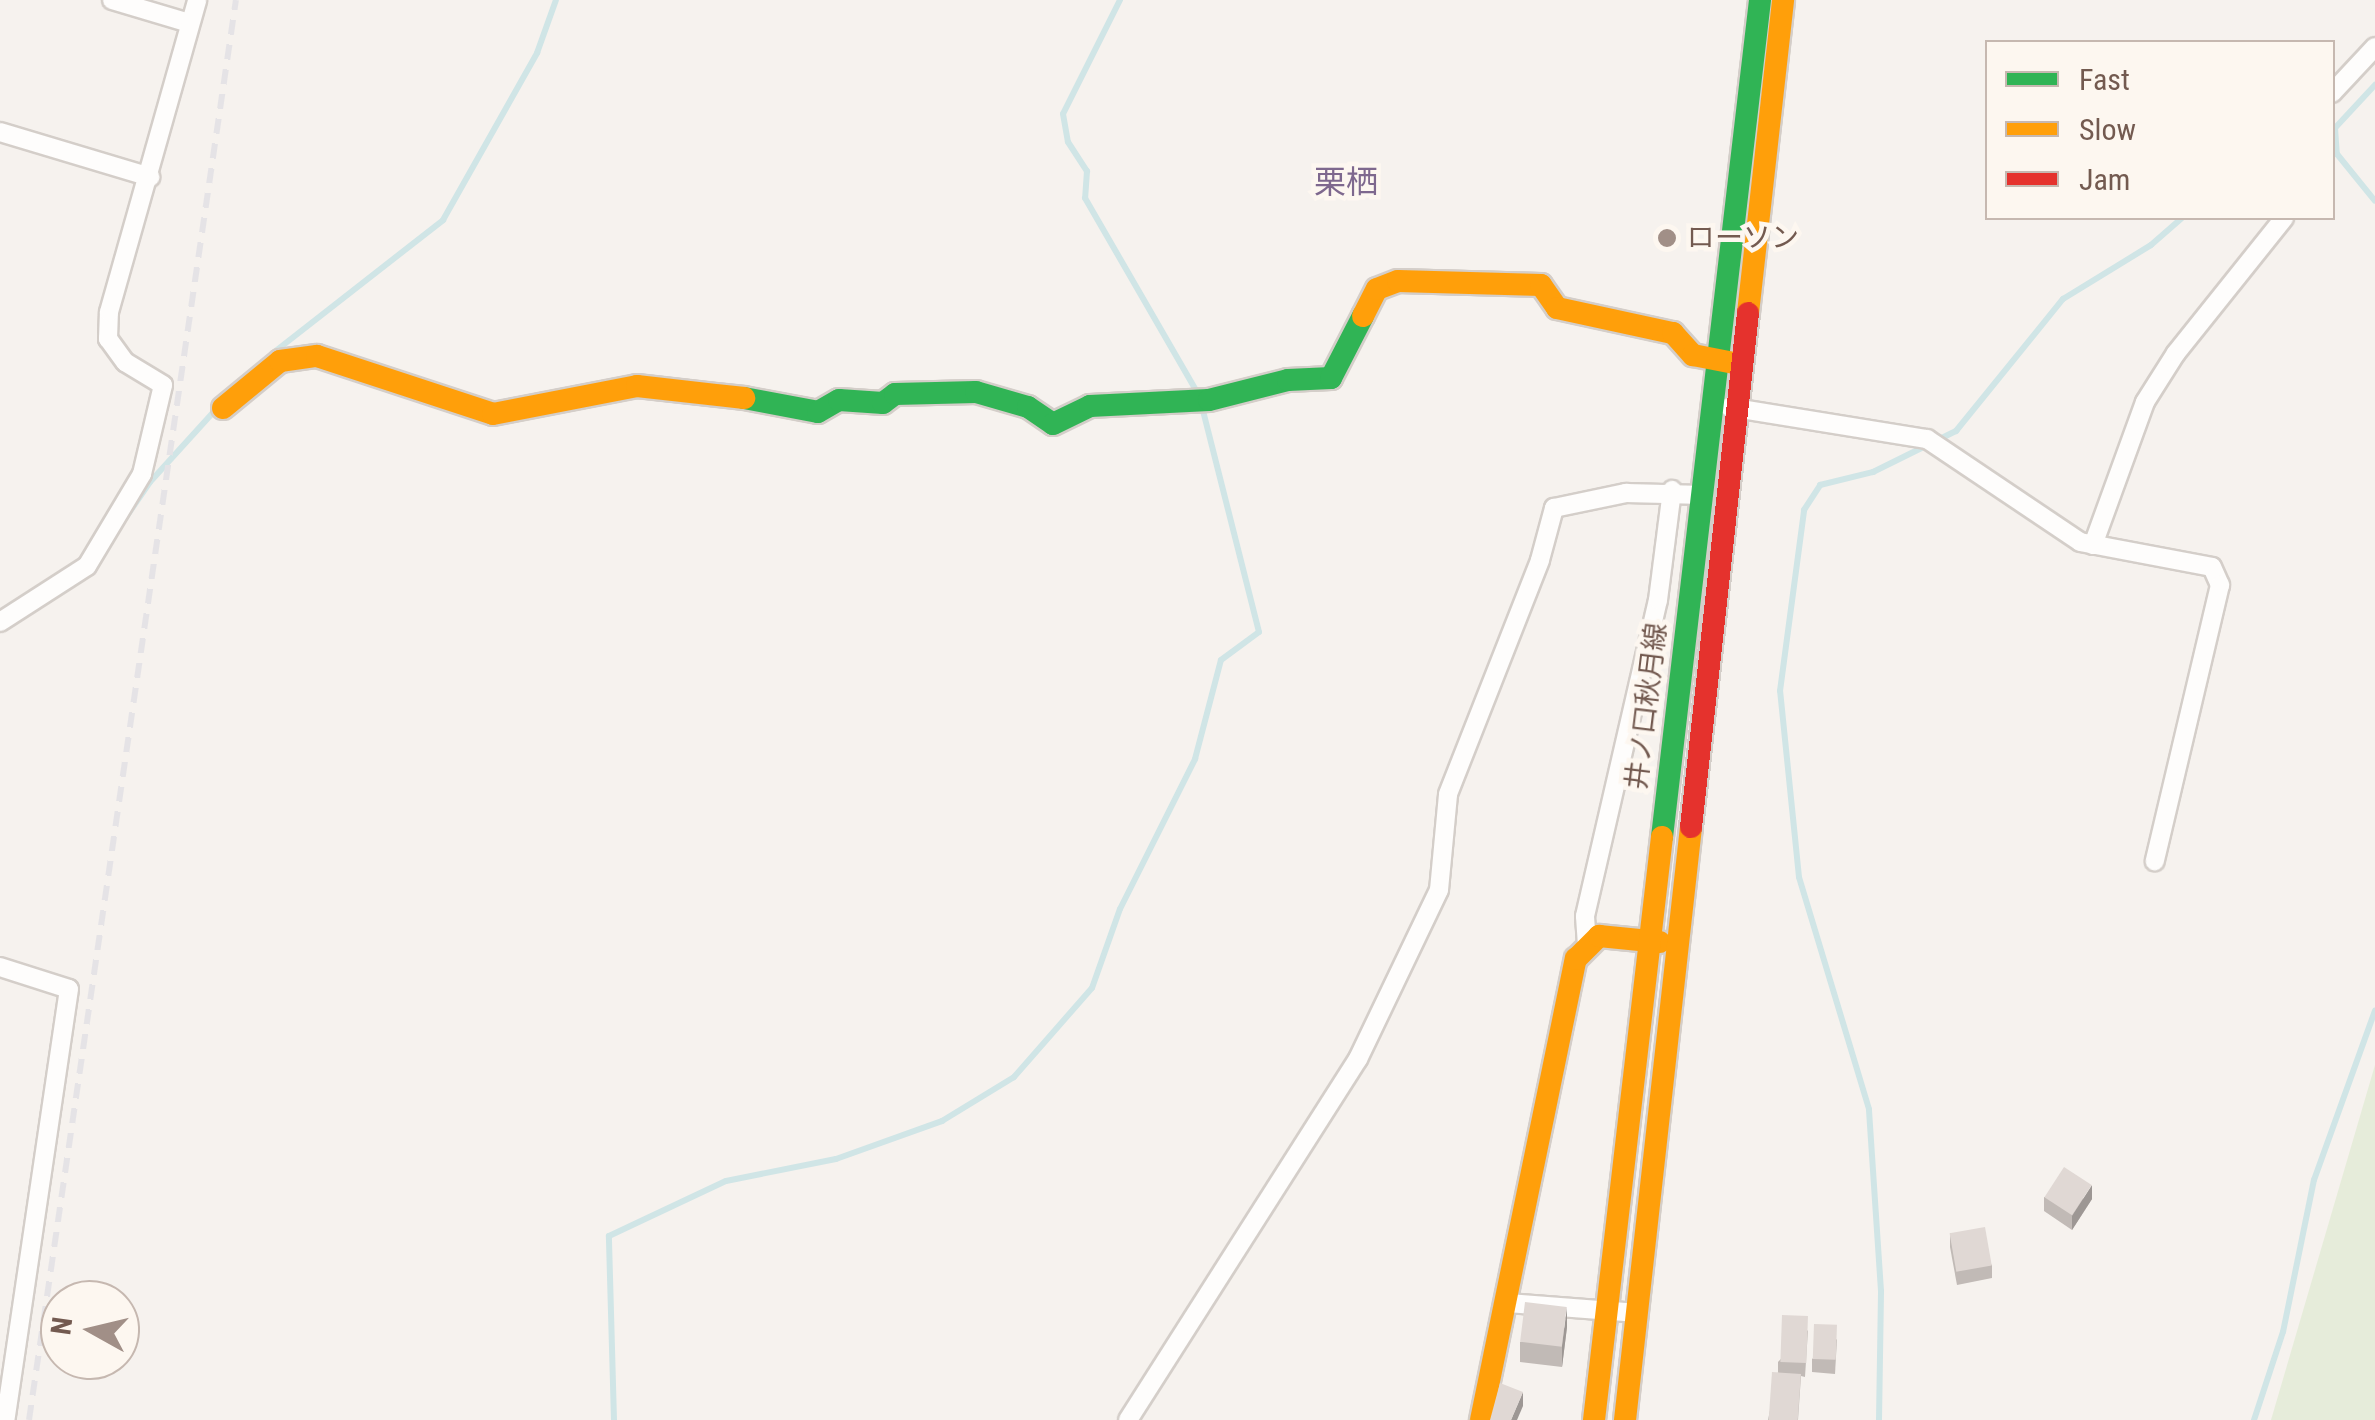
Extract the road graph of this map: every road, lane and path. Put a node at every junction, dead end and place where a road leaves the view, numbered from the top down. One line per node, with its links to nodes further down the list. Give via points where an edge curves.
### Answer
1 (112, 0): 5 (street)
2 (197, 0): 5 (street)
3 (1760, 0): 11 (main road, 井ノ口秋月線)
4 (1782, 0): 11 (main road, 井ノ口秋月線)
5 (188, 23): 9 (street)
6 (2375, 47): 7 (street)
7 (2335, 90)
8 (0, 132): 9 (street)
9 (150, 177): 18 (street, via 108,312 108,340 125,362 163,385 142,474 87,566)
10 (2282, 220): 17 (street, via 2176,353 2146,402)
11 (1728, 362): 12 (main road, 井ノ口秋月線); 13 (main road, 井ノ口秋月線); 14 (main road, via 1693,355 1673,332 1557,308 1541,285 1398,281 1378,289 1331,378 1288,380 1209,400 1090,406 1053,424 1028,407 976,392 895,394 883,403 839,400 818,412 688,387 637,386 493,414 317,356 280,362)
12 (1709, 407): 13 (street); 16 (main road, 井ノ口秋月線)
13 (1738, 407): 17 (street, via 1927,439); 21 (main road, 井ノ口秋月線)
14 (223, 408)
15 (1672, 490): 16 (street); 22 (street, via 1658,600 1586,916); 28 (street, via 1554,508 1448,794 1438,890 1358,1059)
16 (1704, 495): 20 (main road, 井ノ口秋月線)
17 (2093, 545): 19 (street, via 2212,567 2220,585)
18 (0, 622)
19 (2154, 862)
20 (1647, 940): 21 (main road); 22 (main road, via 1600,936); 25 (main road, 井ノ口秋月線)
21 (1676, 943): 26 (main road, 井ノ口秋月線)
22 (1586, 945): 24 (main road, via 1576,959 1554,1056)
23 (0, 967): 27 (street, via 69,989)
24 (1507, 1303): 25 (street); 29 (main road)
25 (1606, 1310): 26 (street); 30 (main road, 井ノ口秋月線)
26 (1636, 1313): 31 (main road, 井ノ口秋月線)
27 (5, 1420)
28 (1128, 1420)
29 (1481, 1420)
30 (1594, 1420)
31 (1625, 1420)

